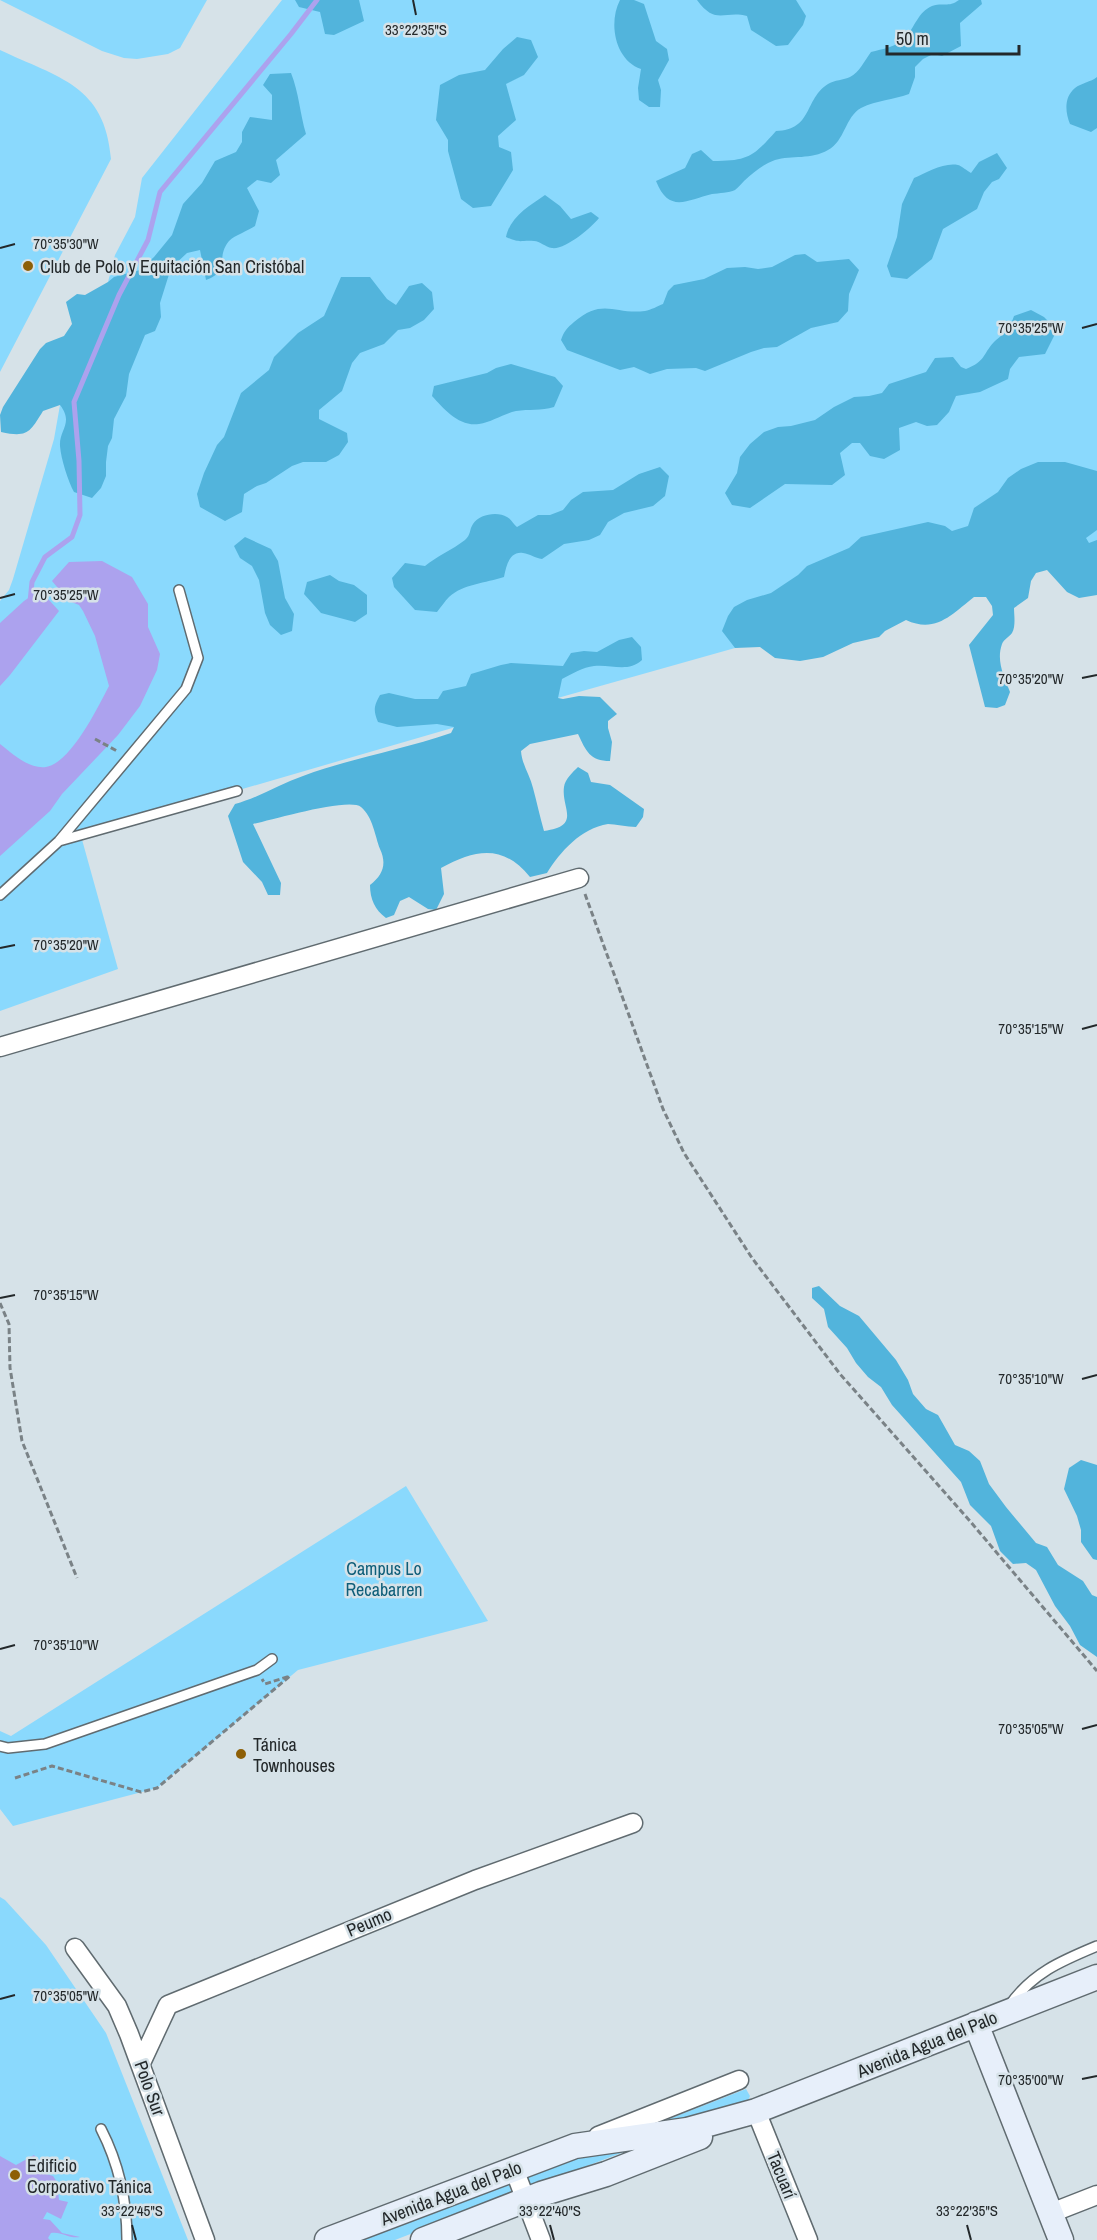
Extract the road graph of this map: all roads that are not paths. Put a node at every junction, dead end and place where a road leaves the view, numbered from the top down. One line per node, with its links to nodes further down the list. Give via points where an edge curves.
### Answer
1 (179, 590): 3 (lane, via 198,658 186,689)
2 (237, 791): 3 (lane)
3 (59, 841): 5 (lane)
4 (579, 878): 6 (street)
5 (0, 895)
6 (0, 1047)
7 (272, 1659): 8 (lane, via 257,1670 45,1744)
8 (0, 1746)
9 (633, 1823): 15 (street, Peumo, via 465,1884 168,2005)
10 (1097, 1946): 13 (lane, via 1039,1974)
11 (75, 1948): 15 (street, Polo Sur, via 117,2006)
12 (1097, 1977): 13 (street, Avenida Agua del Palo)
13 (1004, 2013): 14 (street, Avenida Agua del Palo)
14 (976, 2024): 17 (street, Avenida Agua del Palo); 23 (street)
15 (141, 2063): 24 (street, Polo Sur)
16 (739, 2080): 19 (street, Avenida Agua del Palo)
17 (756, 2111): 19 (street, Avenida Agua del Palo, via 687,2130); 22 (street, Avenida Agua del Palo, via 721,2129 606,2174); 29 (street, Tacuarí)
18 (101, 2129): 25 (lane, via 121,2181)
19 (575, 2146): 20 (street, Avenida Agua del Palo)
20 (514, 2169): 22 (street); 26 (street, Avenida Agua del Palo)
21 (1097, 2195): 23 (street)
22 (525, 2200): 27 (street, Avenida Agua del Palo); 28 (street)
23 (1051, 2213): 30 (street)
24 (206, 2239)
25 (127, 2240)
26 (327, 2240)
27 (423, 2240)
28 (541, 2240)
29 (808, 2240)
30 (1061, 2240)

